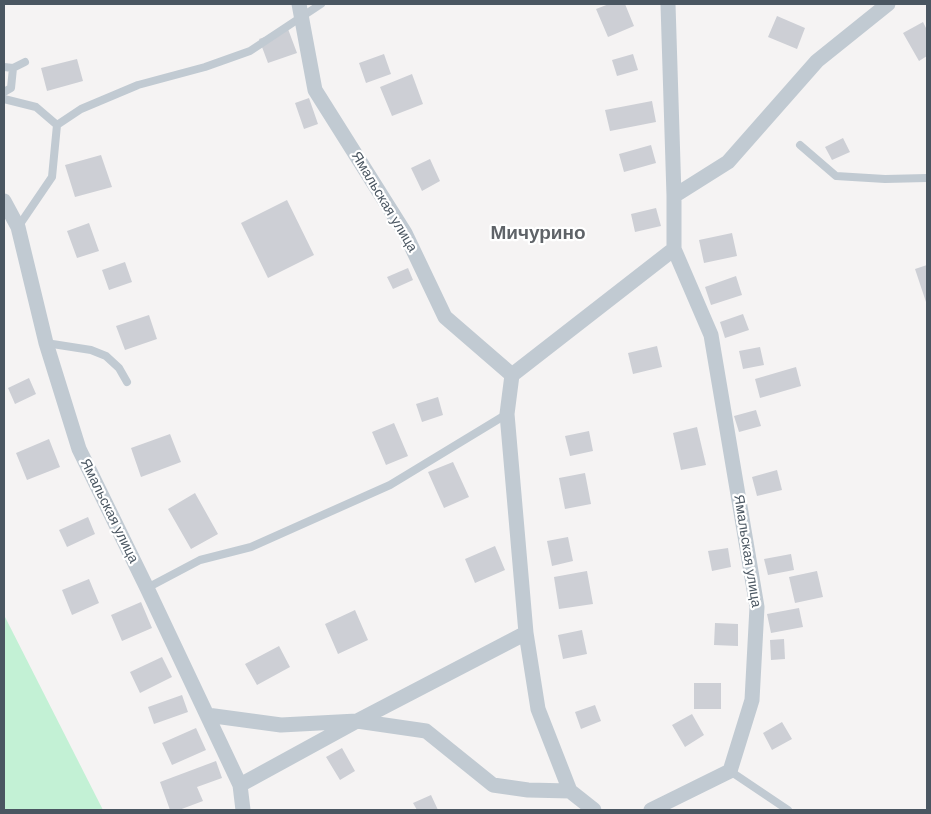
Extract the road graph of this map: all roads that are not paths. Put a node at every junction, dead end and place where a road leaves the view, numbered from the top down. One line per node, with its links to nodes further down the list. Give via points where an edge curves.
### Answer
1 (321, 4): 4 (lane)
2 (668, 4): 13 (street, Ямальская улица)
3 (888, 4): 13 (street, via 817,61 728,162)
4 (300, 11): 10 (lane, via 250,51 138,85 81,109); 18 (street, Ямальская улица, via 315,90 405,233 445,317)
5 (25, 62): 7 (lane)
6 (4, 66): 7 (lane)
7 (13, 68): 8 (lane, via 11,88)
8 (4, 92)
9 (4, 99): 10 (lane, via 36,107)
10 (57, 125): 15 (lane, via 52,177)
11 (800, 145): 12 (lane, via 836,176)
12 (927, 178)
13 (674, 196): 16 (street, Ямальская улица)
14 (4, 201): 15 (street, Ямальская улица)
15 (18, 227): 17 (street, Ямальская улица)
16 (674, 249): 18 (street); 25 (street, Ямальская улица, via 711,335 757,607 752,700)
17 (46, 343): 19 (lane, via 91,350 106,356 119,368); 21 (street, Ямальская улица, via 79,449)
18 (512, 376): 20 (street)
19 (127, 382)
20 (507, 414): 21 (lane, via 390,485 252,547 200,560); 22 (street)
21 (147, 588): 23 (street, Ямальская улица)
22 (526, 633): 24 (street); 27 (street, via 538,709)
23 (207, 715): 24 (street, via 281,724); 26 (street, Ямальская улица)
24 (357, 721): 26 (street); 27 (street, via 426,731 493,785)
25 (730, 771): 30 (street); 31 (lane)
26 (240, 785): 28 (street, Ямальская улица)
27 (570, 791): 29 (street)
28 (243, 810)
29 (594, 810)
30 (651, 810)
31 (788, 810)

